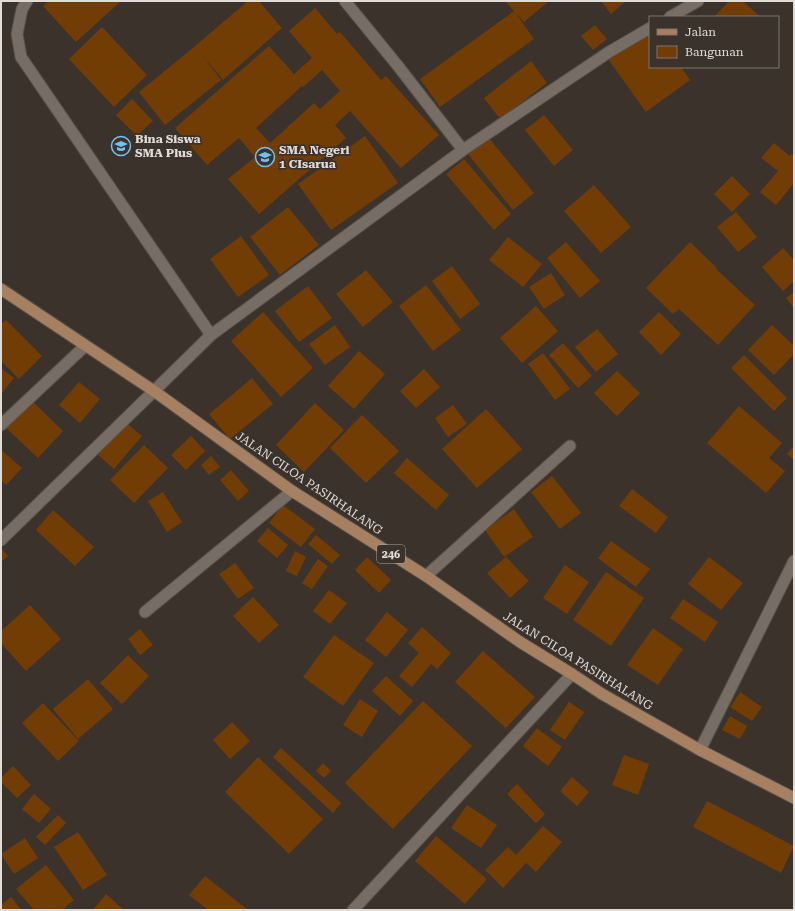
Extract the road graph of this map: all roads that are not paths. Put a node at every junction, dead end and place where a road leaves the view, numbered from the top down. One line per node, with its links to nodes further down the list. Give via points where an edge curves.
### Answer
1 (27, 1): 8 (street, via 22,9 17,34 21,57)
2 (345, 1): 6 (street)
3 (698, 1): 4 (street)
4 (672, 16)
5 (649, 29): 6 (street, via 609,52)
6 (463, 150): 8 (street)
7 (1, 289): 9 (main road, JALAN CILOA PASIRHALANG / 246)
8 (211, 334): 10 (street)
9 (85, 346): 10 (main road, JALAN CILOA PASIRHALANG / 246); 11 (street)
10 (154, 391): 13 (main road, JALAN CILOA PASIRHALANG / 246); 14 (street)
11 (1, 425)
12 (570, 446): 16 (street)
13 (292, 491): 16 (main road, JALAN CILOA PASIRHALANG / 246); 17 (street)
14 (1, 540)
15 (794, 561): 19 (street)
16 (426, 576): 18 (main road, JALAN CILOA PASIRHALANG / 246, via 520,642)
17 (145, 612)
18 (572, 674): 19 (main road, JALAN CILOA PASIRHALANG / 246); 21 (street)
19 (700, 750): 20 (main road, JALAN CILOA PASIRHALANG / 246)
20 (794, 798)
21 (353, 910)

